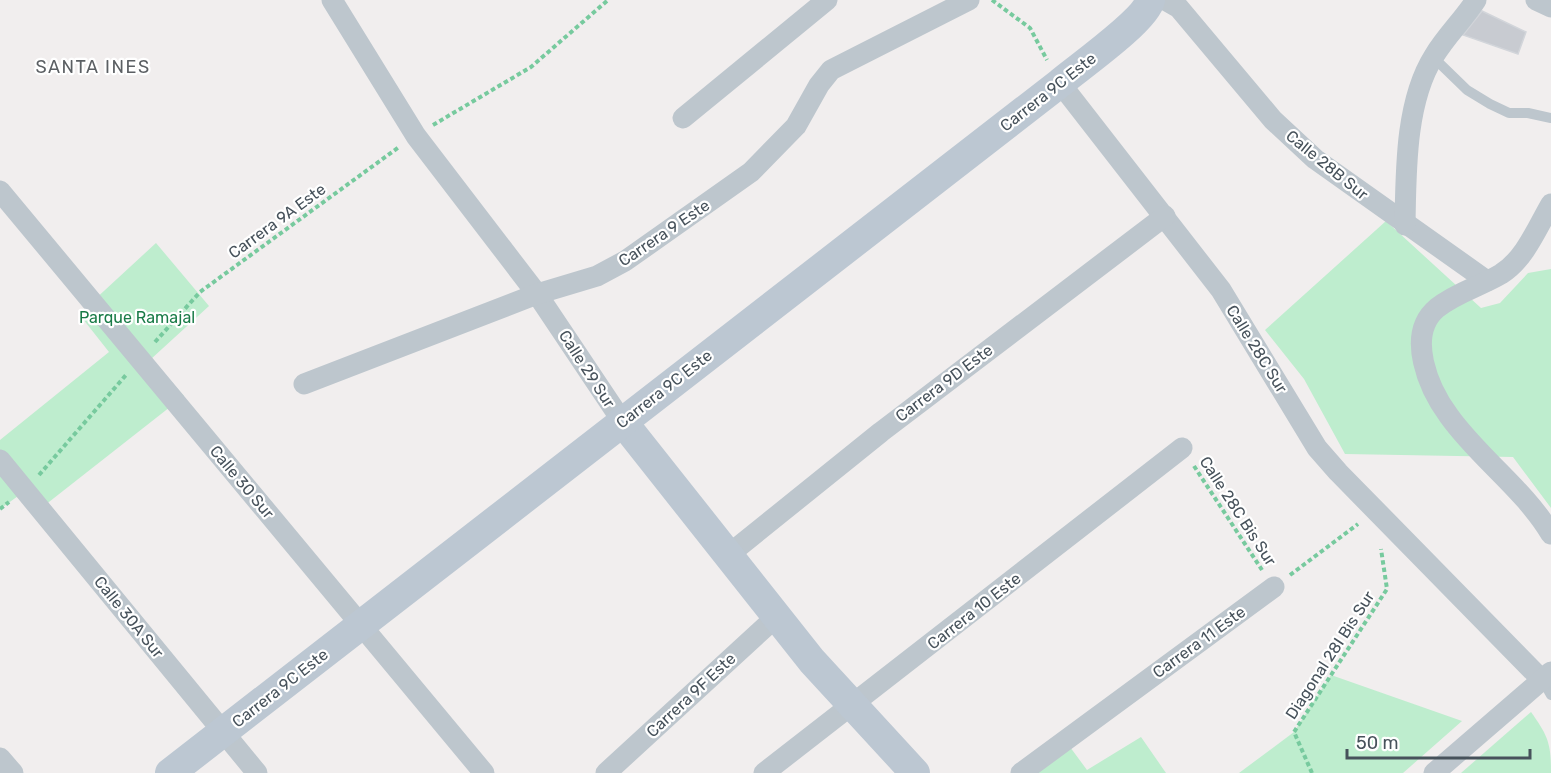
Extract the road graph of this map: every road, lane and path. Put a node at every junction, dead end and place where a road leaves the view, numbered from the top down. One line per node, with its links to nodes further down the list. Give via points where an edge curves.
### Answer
1 (332, 0): 15 (street, Calle 29 Sur)
2 (608, 0): 15 (path, Carrera 9A Este, via 531,67)
3 (827, 0): 13 (street)
4 (969, 0): 21 (street, Carrera 9 Este, via 831,70 796,126 751,172 625,261 597,276)
5 (992, 0): 12 (path, via 1030,28)
6 (1150, 0): 12 (street, Carrera 9C Este, via 1136,21)
7 (1165, 0): 19 (street, Calle 28B Sur, via 1179,8 1293,140)
8 (1476, 0): 11 (street)
9 (1536, 0): 10 (street)
10 (1551, 8)
11 (1433, 57): 14 (lane, via 1467,90 1490,104 1509,113); 19 (street, via 1413,116 1406,165)
12 (1060, 82): 18 (street, Calle 28C Sur); 24 (street, Carrera 9C Este)
13 (683, 118)
14 (1551, 118)
15 (416, 136): 21 (street, Calle 29 Sur); 22 (path, Carrera 9A Este, via 200,292)
16 (0, 191): 22 (street, Calle 30 Sur)
17 (1551, 204): 20 (street, via 1514,264)
18 (1165, 216): 29 (street, Calle 28C Sur, via 1221,290 1317,448); 31 (street, Carrera 9D Este, via 881,432)
19 (1405, 225): 20 (street, Calle 28B Sur)
20 (1487, 281): 30 (street, via 1455,294 1434,311 1424,325 1421,346 1425,367 1449,417)
21 (537, 294): 23 (street, Carrera 9 Este); 24 (street, Calle 29 Sur)
22 (140, 359): 27 (path, Carrera 9A Este); 34 (street, Calle 30 Sur)
23 (304, 384)
24 (622, 422): 31 (street, Calle 29 Sur); 34 (street, Carrera 9C Este)
25 (1182, 447): 32 (path, Calle 28C Bis Sur); 36 (street, Carrera 10 Este)
26 (0, 460): 27 (street, Calle 30A Sur)
27 (25, 491): 28 (path, Carrera 9A Este); 37 (street, Calle 30A Sur)
28 (0, 509)
29 (1376, 510): 32 (path); 35 (street, Calle 28C Sur); 47 (path, Diagonal 28I Bis Sur, via 1387,589 1294,732)
30 (1551, 534)
31 (727, 556): 33 (street, Calle 29 Sur)
32 (1274, 587): 46 (street, Carrera 11 Este)
33 (776, 617): 36 (street, Calle 29 Sur); 43 (street, Carrera 9F Este)
34 (360, 625): 37 (street, Carrera 9C Este); 42 (street, Calle 30 Sur)
35 (1548, 683): 48 (street)
36 (852, 706): 44 (street, Carrera 10 Este); 45 (street, Calle 29 Sur)
37 (223, 732): 40 (street, Carrera 9C Este); 41 (street, Calle 30A Sur)
38 (0, 758): 39 (street)
39 (13, 773)
40 (170, 773)
41 (257, 773)
42 (484, 773)
43 (606, 773)
44 (764, 773)
45 (915, 773)
46 (1021, 773)
47 (1312, 773)
48 (1434, 773)

